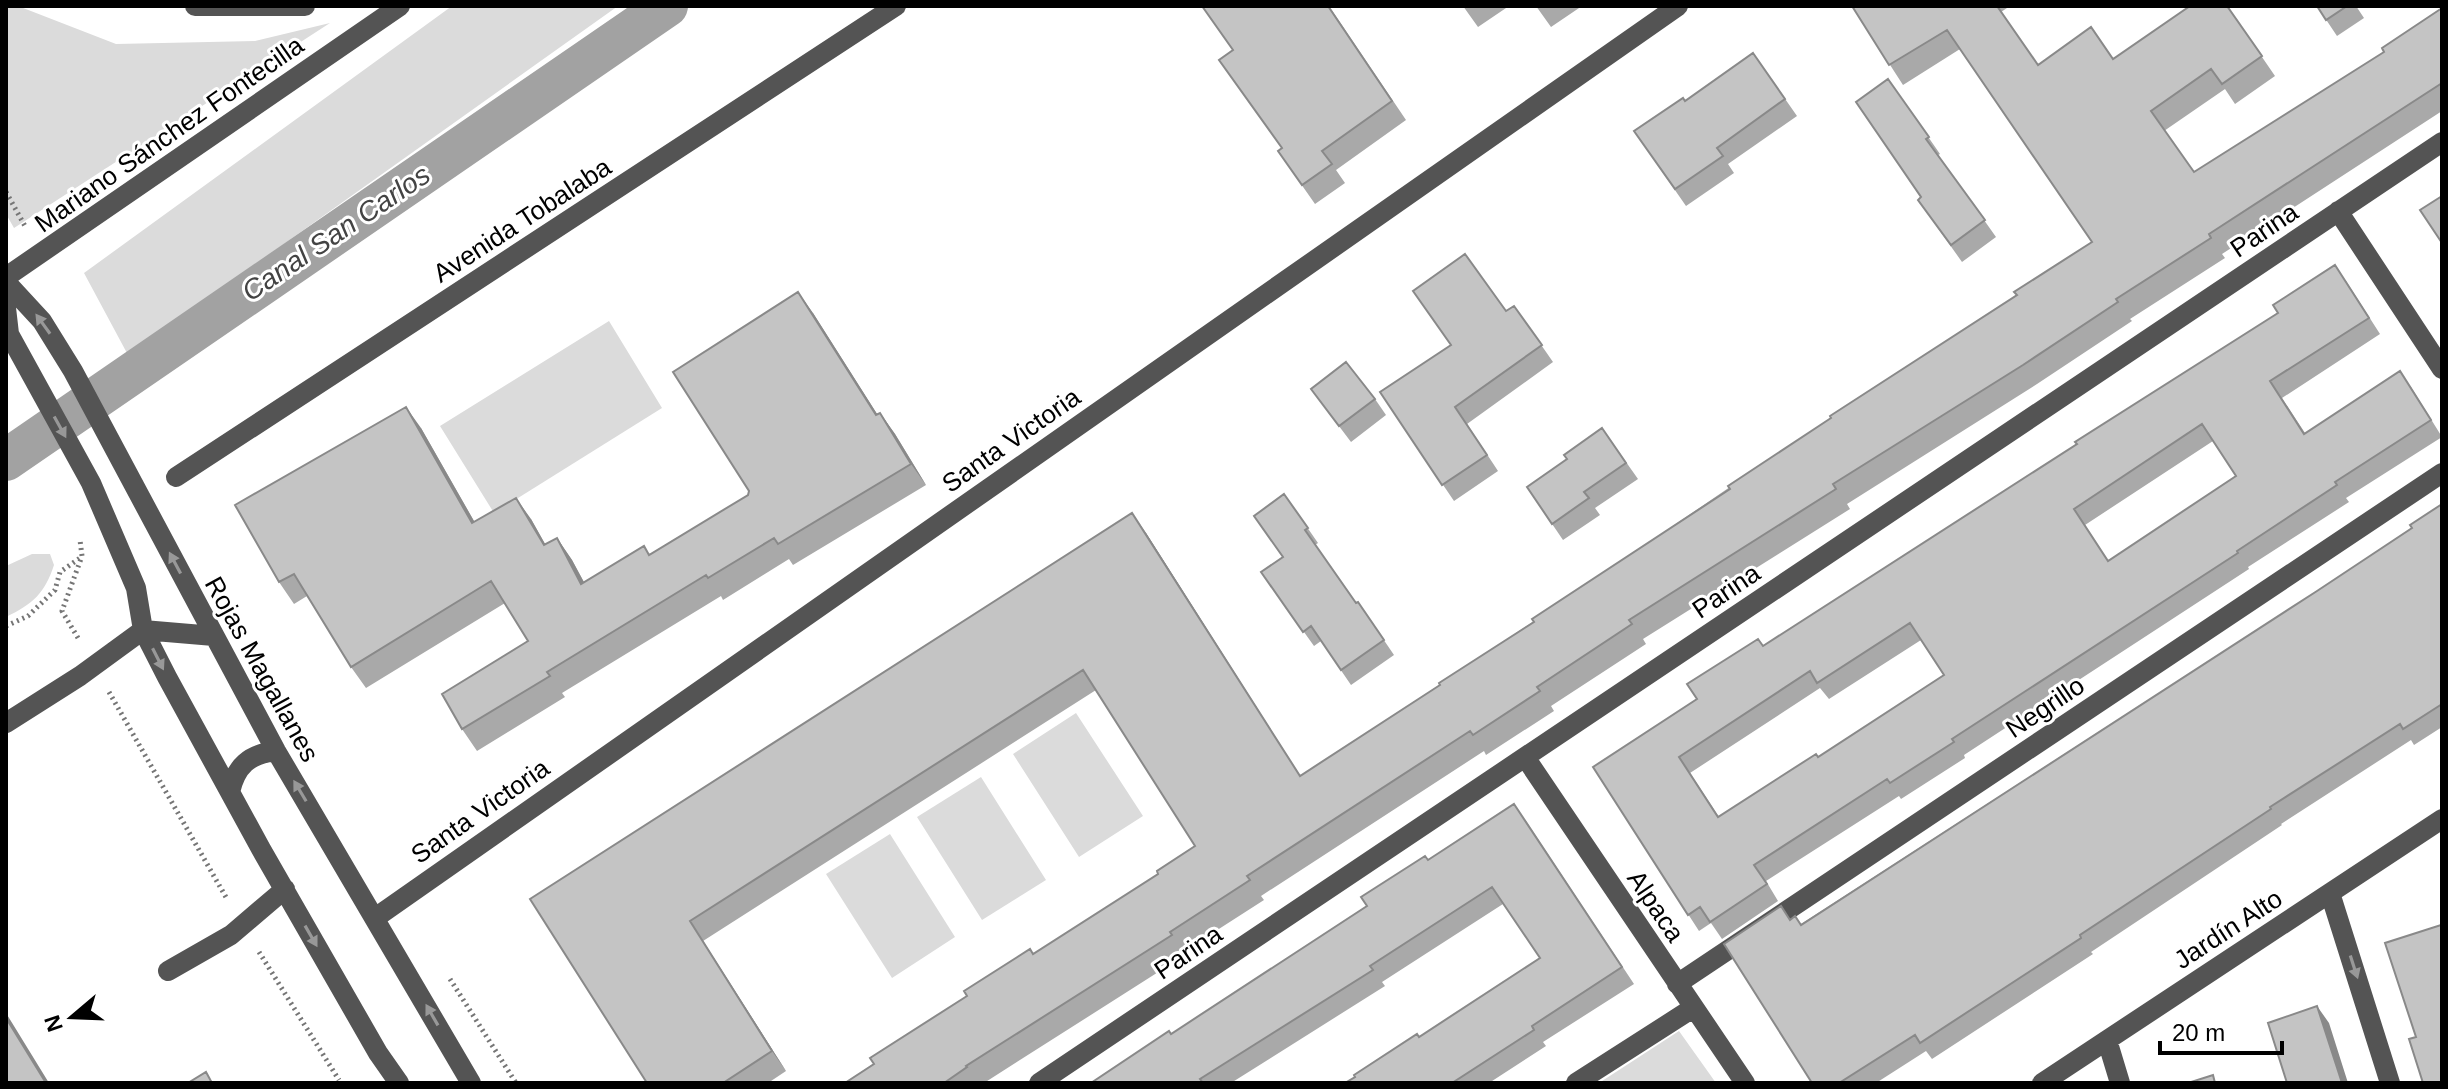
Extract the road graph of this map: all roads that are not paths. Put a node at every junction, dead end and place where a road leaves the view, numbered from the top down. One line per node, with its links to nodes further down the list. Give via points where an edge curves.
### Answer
1 (195, 6): 2 (street)
2 (305, 6)
3 (400, 6): 8 (street, Mariano Sánchez Fontecilla)
4 (896, 6): 12 (street, Avenida Tobalaba)
5 (1678, 6): 22 (street, Santa Victoria)
6 (2442, 142): 7 (street, Parina)
7 (2338, 211): 10 (street); 17 (street, Parina)
8 (6, 280): 14 (street, Rojas Magallanes, one-way to 8, via 73,371 42,321)
9 (6, 308): 13 (street, one-way to 13, via 9,334 114,535 136,588)
10 (2442, 369)
11 (2442, 473): 24 (street, Negrillo)
12 (176, 477)
13 (143, 630): 14 (street); 15 (street); 18 (street, one-way to 18)
14 (214, 636): 16 (street, Rojas Magallanes)
15 (6, 723)
16 (276, 751): 18 (street, via 244,762); 22 (street, Rojas Magallanes, one-way to 16)
17 (1525, 757): 24 (street, Alpaca); 29 (street, Parina)
18 (230, 792): 20 (street)
19 (2442, 819): 21 (street, Jardín Alto)
20 (285, 889): 23 (street, via 231,935); 27 (street, one-way to 27)
21 (2330, 893): 26 (street, Jardín Alto); 34 (street, one-way to 34)
22 (375, 918): 28 (street, Rojas Magallanes, one-way to 22)
23 (168, 971)
24 (1677, 984): 25 (street, Alpaca)
25 (1693, 1008): 30 (street); 31 (street, Alpaca)
26 (2107, 1040): 32 (street, Jardín Alto); 33 (street)
27 (399, 1083)
28 (471, 1083)
29 (1039, 1083)
30 (1576, 1083)
31 (1745, 1083)
32 (2042, 1083)
33 (2120, 1083)
34 (2390, 1083)

